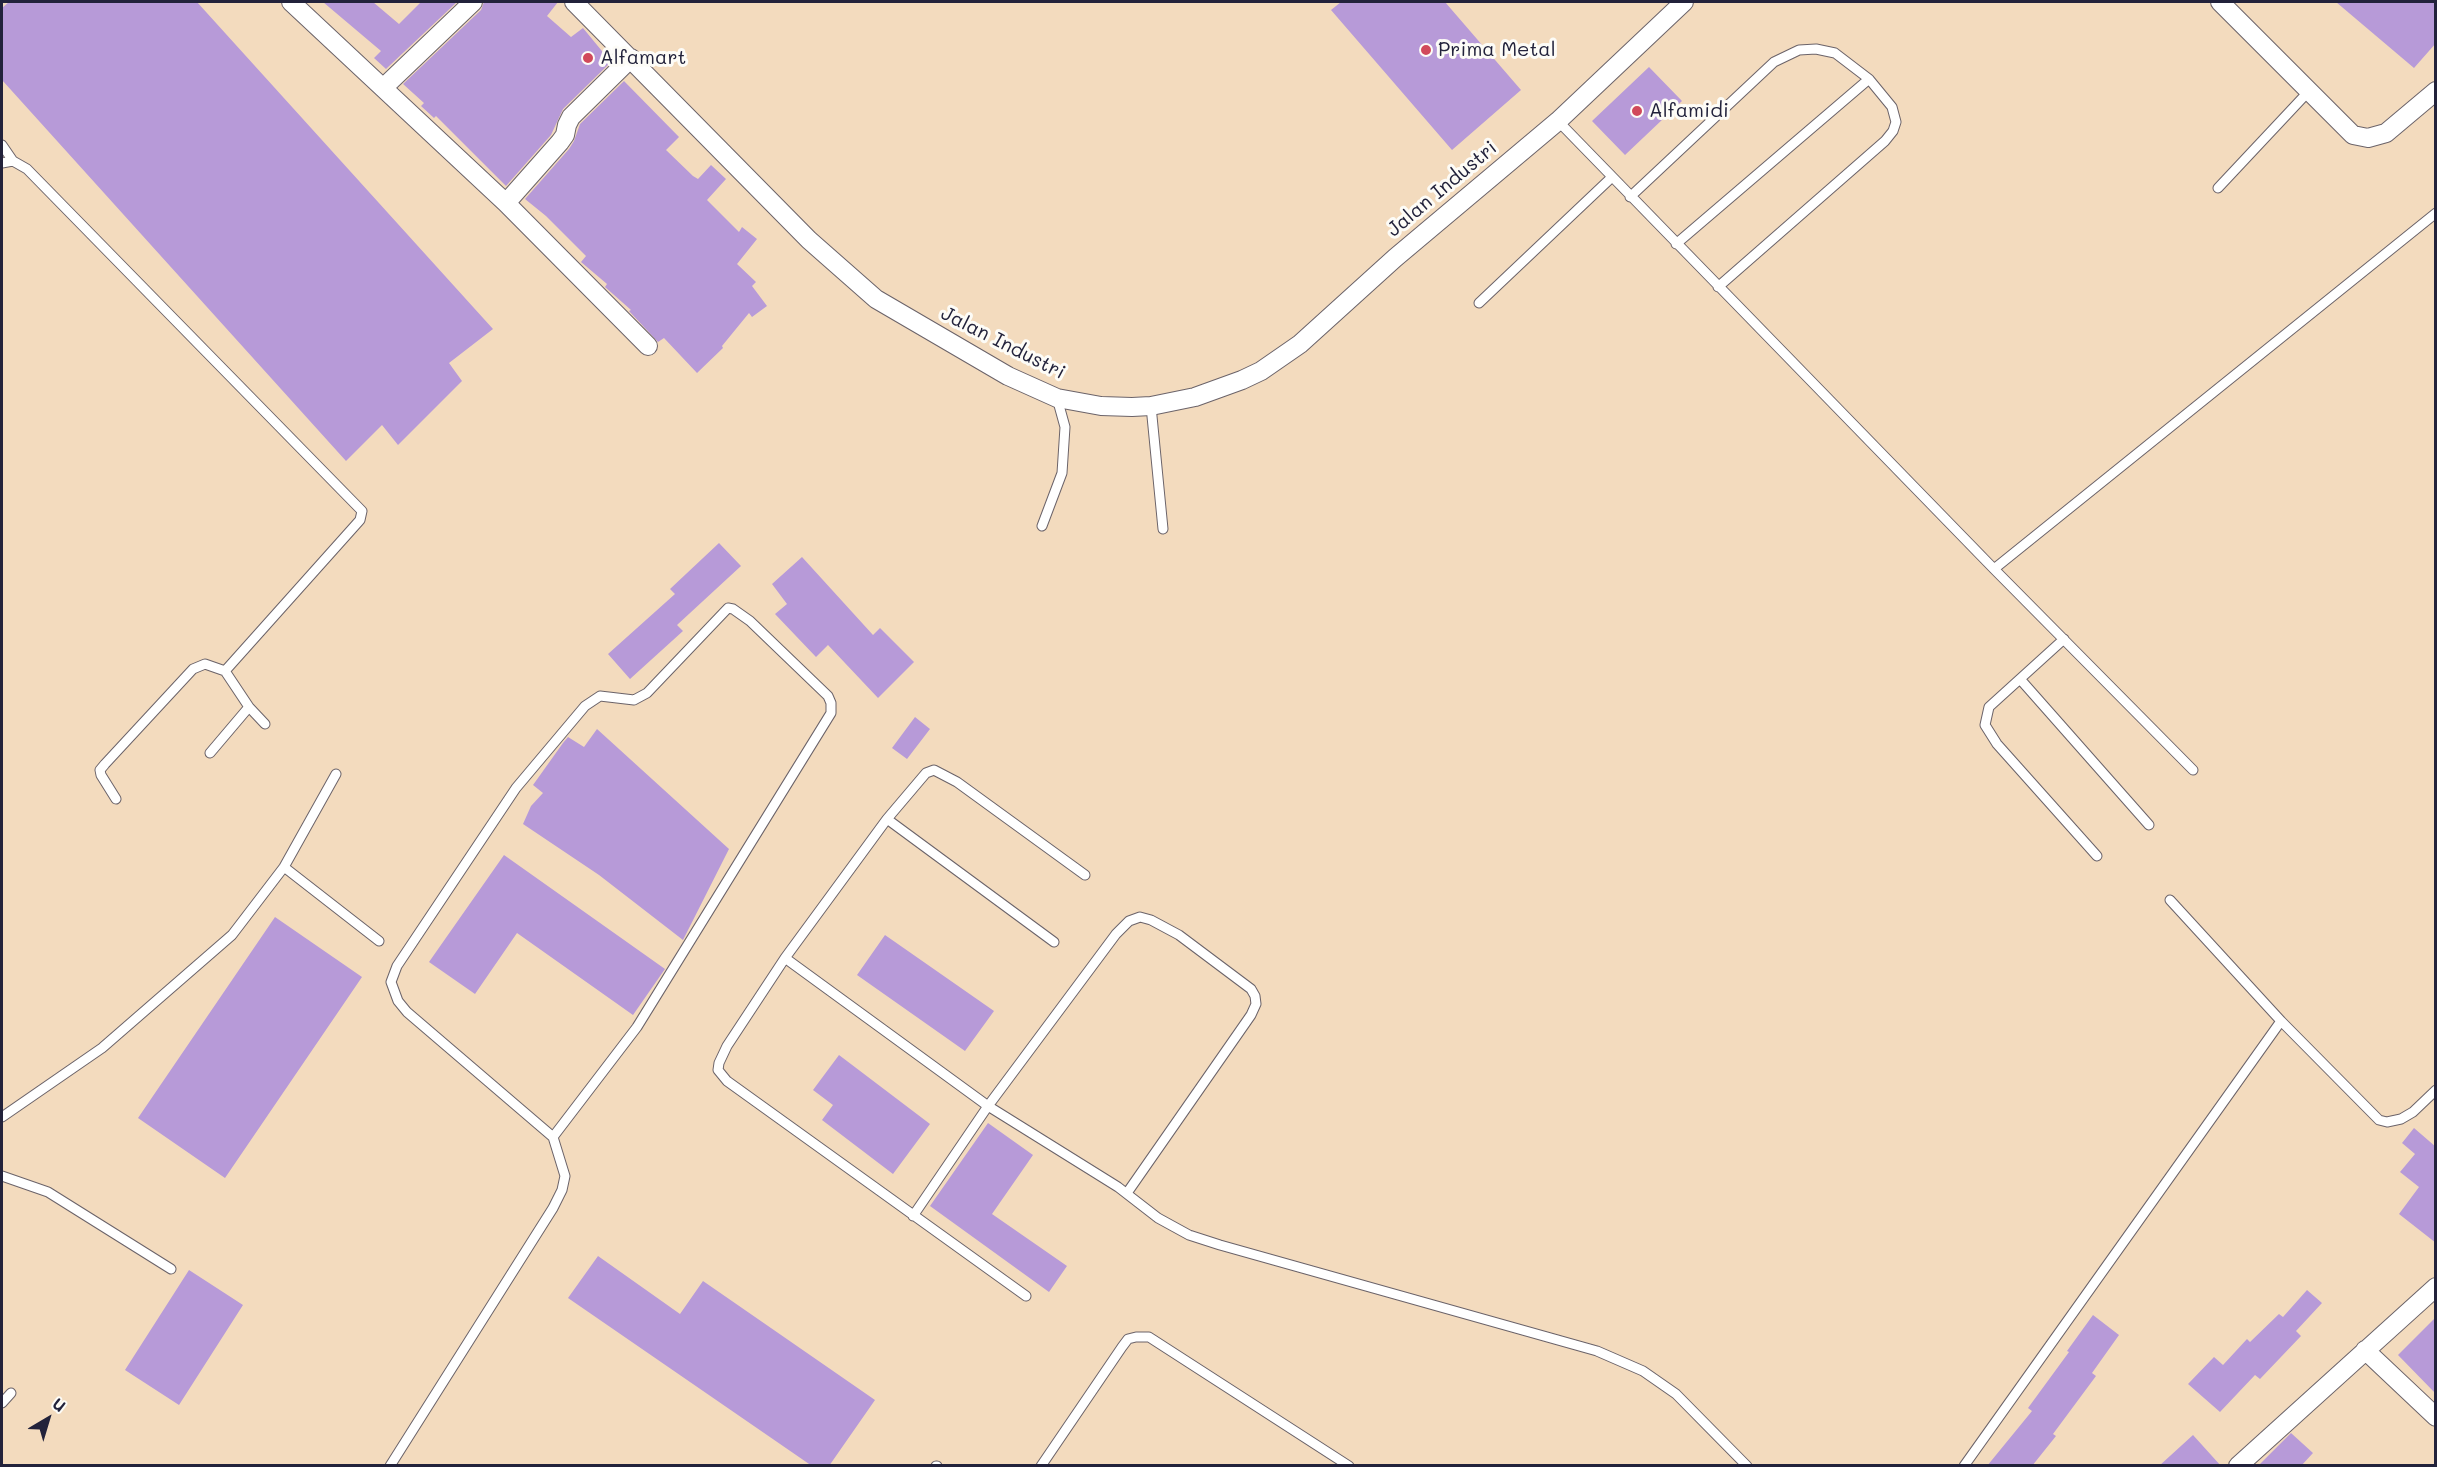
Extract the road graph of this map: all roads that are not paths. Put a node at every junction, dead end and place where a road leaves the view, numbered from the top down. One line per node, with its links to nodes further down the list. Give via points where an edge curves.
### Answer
1 (291, 2): 8 (street)
2 (473, 2): 8 (street)
3 (574, 2): 6 (street, Jalan Industri)
4 (1684, 2): 11 (street, Jalan Industri)
5 (2220, 2): 9 (street)
6 (631, 57): 18 (street, via 571,117 560,142); 24 (street, Jalan Industri, via 809,240 876,299 1008,376)
7 (1869, 79): 17 (lane, via 1835,53 1798,50 1774,62); 20 (lane); 21 (lane, via 1892,107 1896,122 1893,131)
8 (383, 88): 18 (street)
9 (2309, 91): 10 (street, via 2353,135 2368,138 2386,133); 16 (lane)
10 (2436, 91)
11 (1558, 121): 15 (lane); 25 (street, Jalan Industri, via 1283,357 1242,380 1195,397)
12 (2, 145): 13 (lane)
13 (13, 160): 14 (lane); 30 (lane, via 27,169 362,511 360,520)
14 (2, 163)
15 (1611, 178): 17 (lane); 22 (lane)
16 (2218, 188)
17 (1630, 197): 20 (lane)
18 (506, 203): 23 (street)
19 (2436, 213): 28 (lane)
20 (1676, 244): 21 (lane)
21 (1718, 287): 28 (lane)
22 (1479, 303)
23 (648, 346)
24 (1057, 398): 25 (street, Jalan Industri, via 1101,406); 26 (lane, via 1065,427 1062,473)
25 (1151, 406): 27 (lane)
26 (1042, 526)
27 (1163, 529)
28 (1994, 569): 29 (lane)
29 (2064, 639): 31 (lane); 35 (lane)
30 (225, 671): 32 (lane); 37 (lane, via 205,664 193,669 105,764 101,775)
31 (2020, 679): 39 (lane); 40 (lane, via 1989,707 1985,725 1997,744)
32 (249, 707): 33 (lane); 34 (lane)
33 (265, 724)
34 (210, 753)
35 (2193, 770)
36 (336, 774): 41 (lane)
37 (116, 800)
38 (887, 819): 42 (lane, via 926,773 934,770 957,782); 45 (lane); 46 (lane)
39 (2149, 825)
40 (2097, 856)
41 (284, 867): 44 (lane); 50 (lane, via 232,935 196,968 102,1048)
42 (1086, 875)
43 (2170, 900): 47 (lane)
44 (379, 941)
45 (1054, 942)
46 (785, 958): 49 (lane); 54 (lane, via 727,1046 718,1070 727,1081)
47 (2281, 1022): 48 (lane, via 2379,1119 2401,1119); 66 (lane)
48 (2436, 1090)
49 (988, 1106): 53 (lane); 53 (lane, via 1116,933 1129,921 1140,917 1151,920 1179,935 1251,988 1256,1004); 54 (lane)
50 (2, 1117)
51 (553, 1137): 51 (lane, via 637,1027 831,713 828,696 733,609 728,608 647,693 634,700 600,696 585,706 516,788 397,966 392,982 398,1001 407,1012); 62 (lane, via 565,1176 554,1208)
52 (2, 1176): 55 (lane, via 48,1192)
53 (1127, 1193): 65 (lane, via 1158,1218 1220,1245 1597,1351 1643,1371 1676,1394)
54 (913, 1216): 57 (lane)
55 (171, 1269)
56 (2436, 1287): 58 (street)
57 (1026, 1296)
58 (2366, 1350): 61 (street); 67 (street)
59 (11, 1393): 60 (lane)
60 (2, 1403)
61 (2436, 1417)
62 (390, 1466)
63 (1041, 1466): 64 (lane, via 1122,1347 1136,1337 1149,1337)
64 (1349, 1466)
65 (1747, 1466)
66 (1964, 1466)
67 (2238, 1466)

